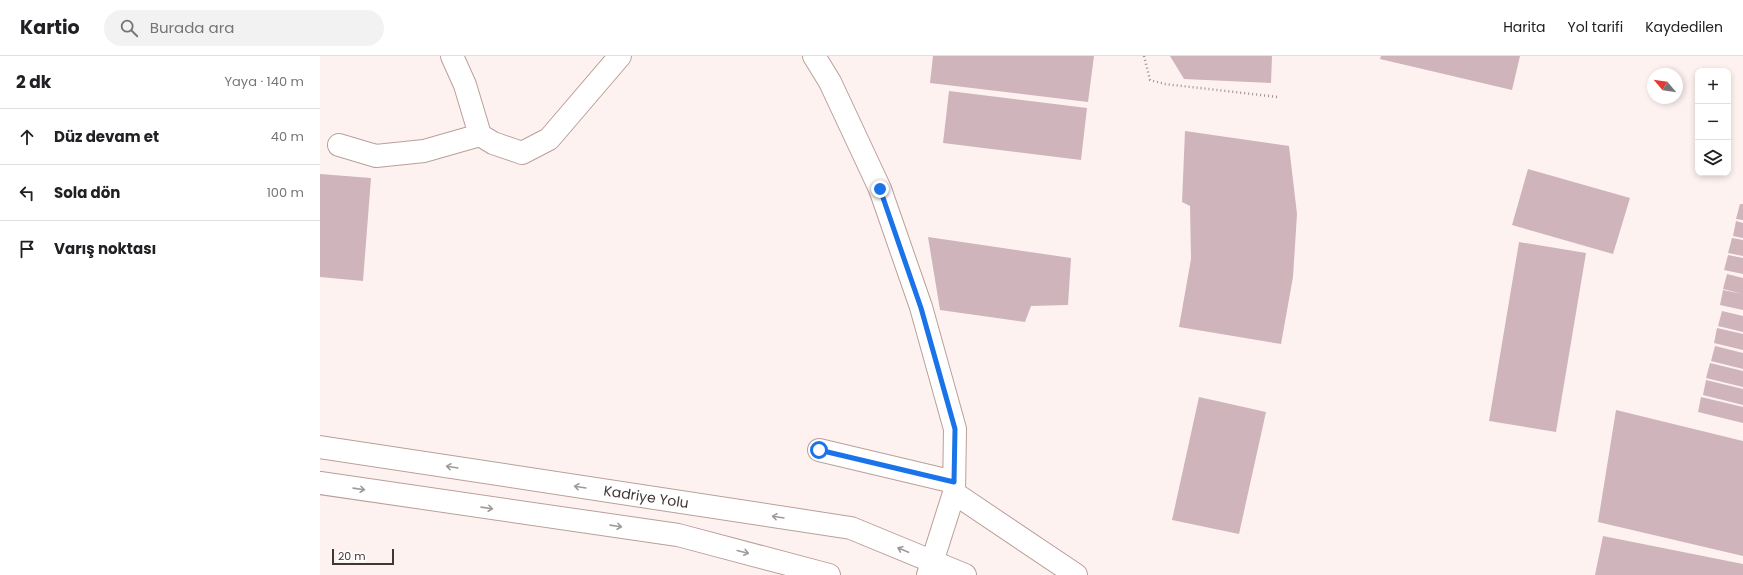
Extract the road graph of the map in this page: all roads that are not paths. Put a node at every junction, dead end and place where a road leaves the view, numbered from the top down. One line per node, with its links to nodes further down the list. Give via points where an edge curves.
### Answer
1 (452, 56): 4 (main road, via 465,85)
2 (620, 56): 4 (main road, via 549,139 522,153 493,143)
3 (821, 58): 9 (main road, via 880,189 921,308 955,429)
4 (480, 135): 5 (main road, via 424,151 376,156)
5 (339, 145)
6 (320, 447): 10 (main road, Kadriye Yolu, one-way to 6, via 851,528)
7 (819, 450): 9 (main road)
8 (320, 483): 11 (main road, one-way to 11, via 678,536)
9 (954, 487): 10 (main road); 13 (main road)
10 (930, 568): 12 (main road, Kadriye Yolu)
11 (829, 575)
12 (965, 575)
13 (1076, 575)

